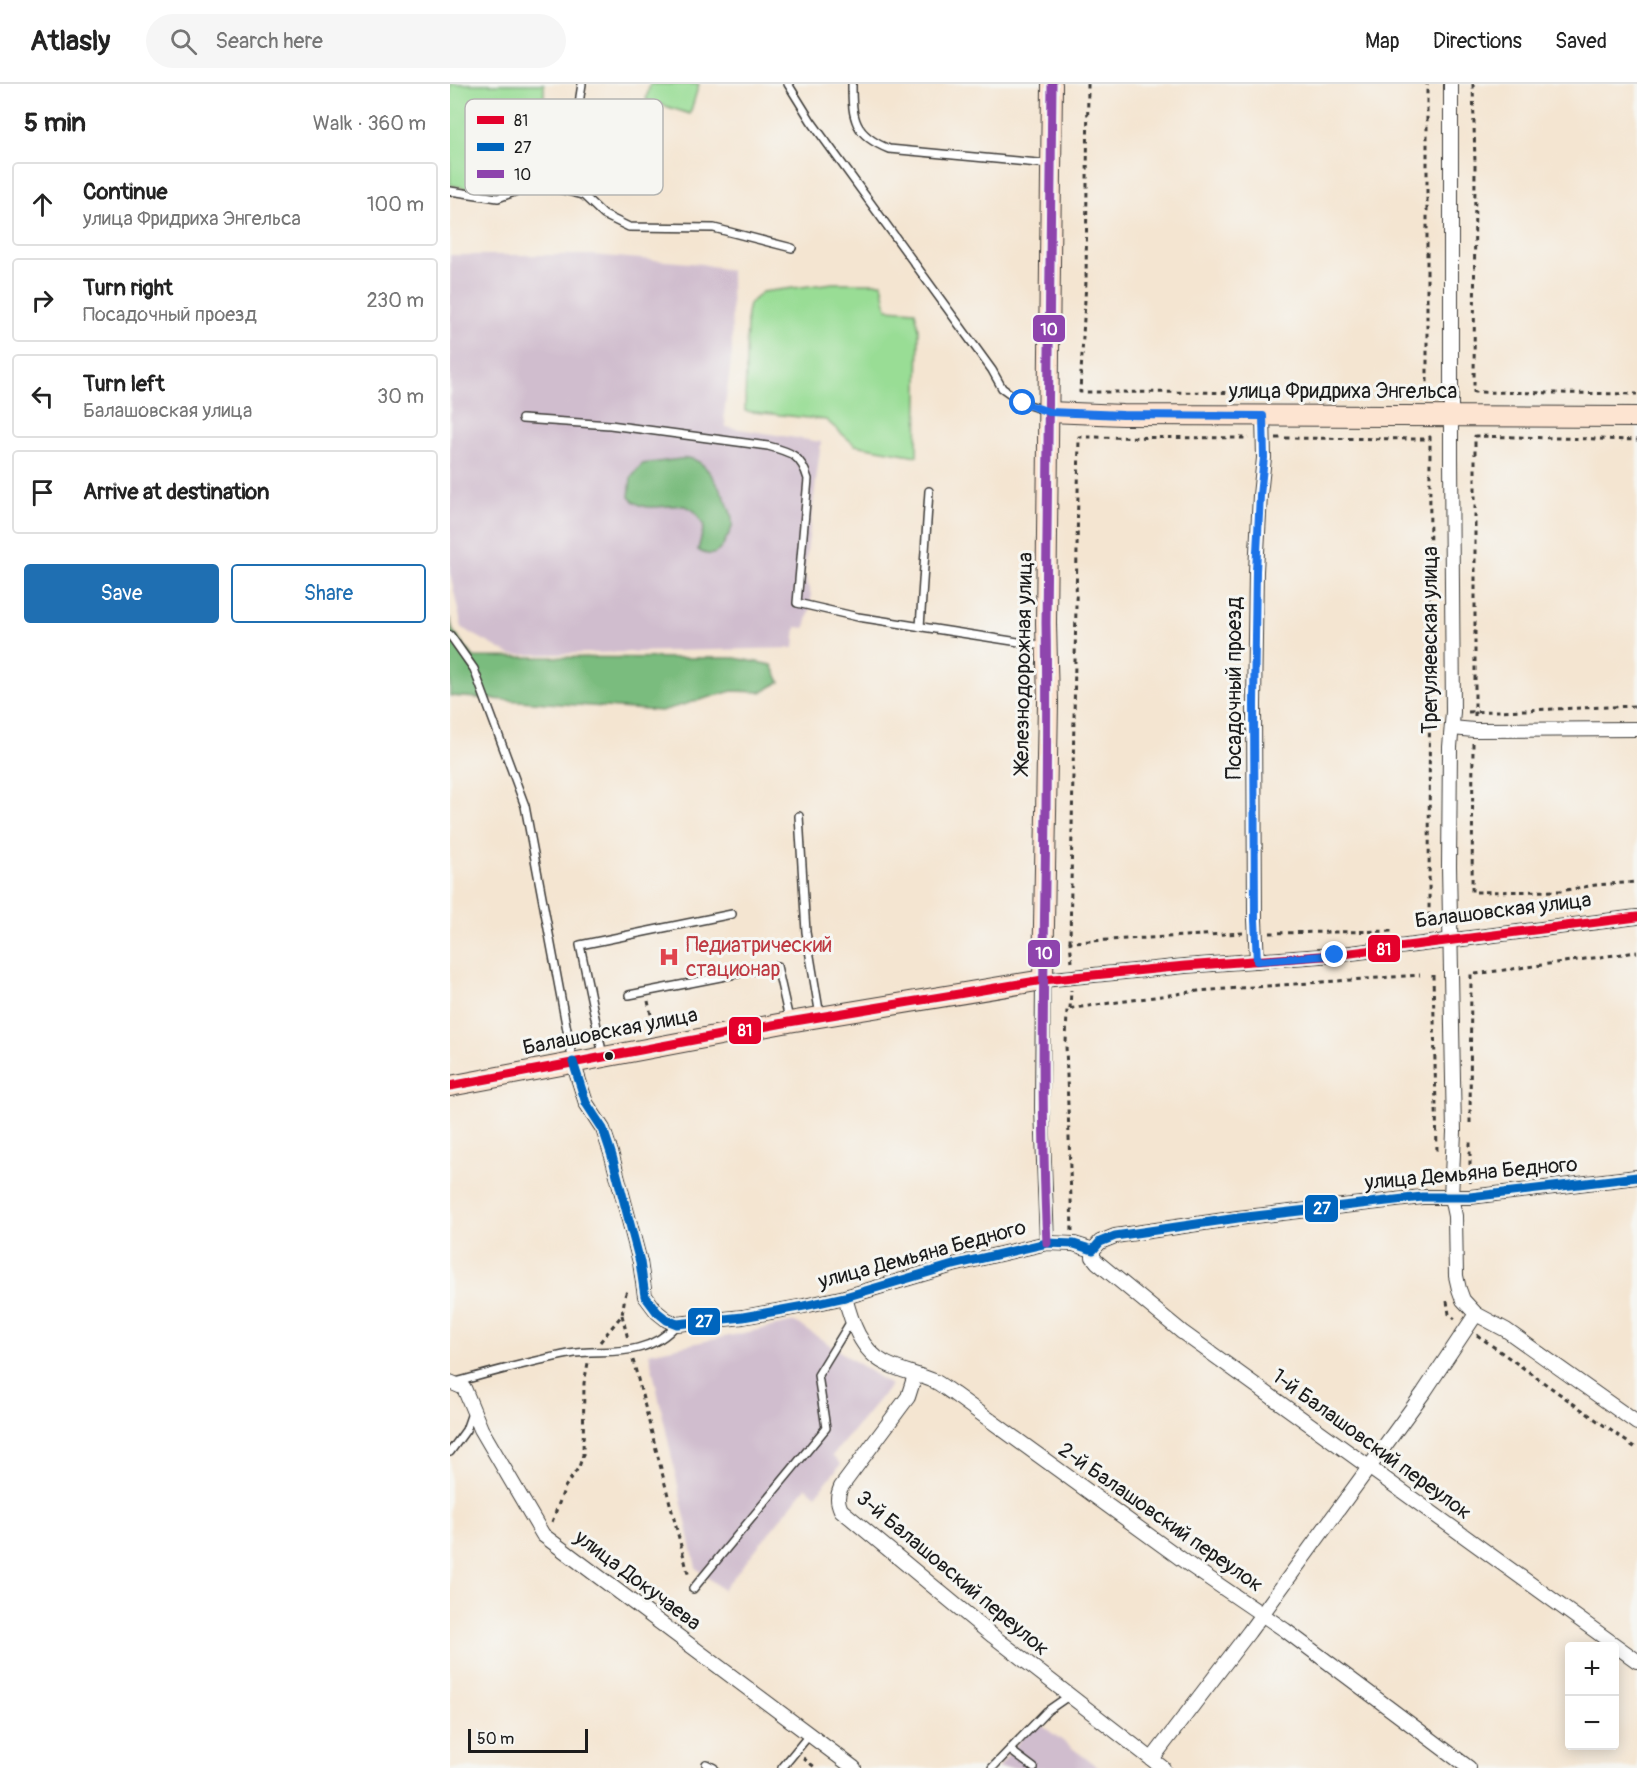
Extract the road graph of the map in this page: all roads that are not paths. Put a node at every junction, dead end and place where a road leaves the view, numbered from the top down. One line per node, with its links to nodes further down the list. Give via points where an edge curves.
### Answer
1 (582, 84): 6 (lane)
2 (788, 84): 14 (lane, via 1002,388 1023,403)
3 (852, 84): 7 (lane, via 856,123 872,142 889,149)
4 (1052, 84): 7 (street, Железнодорожная улица)
5 (1451, 84): 16 (street, Трегуляевская улица)
6 (580, 99)
7 (1051, 164): 14 (street, Железнодорожная улица)
8 (450, 191): 9 (lane)
9 (465, 193)
10 (477, 195): 11 (lane, via 498,198)
11 (506, 195)
12 (583, 195): 13 (lane, via 604,215 629,227 714,228)
13 (792, 248)
14 (1049, 412): 15 (street, улица Фридриха Энгельса); 22 (street, Железнодорожная улица)
15 (1263, 416): 16 (street, улица Фридриха Энгельса); 29 (street, Посадочный проезд, via 1256,571)
16 (1452, 416): 17 (street, улица Фридриха Энгельса); 23 (street, Трегуляевская улица)
17 (1637, 417)
18 (522, 419): 20 (lane, via 610,425 785,450 799,458 808,479 797,603)
19 (929, 491): 20 (lane)
20 (920, 627): 22 (lane)
21 (450, 636): 35 (lane, via 474,669 525,806)
22 (1047, 647): 30 (street, Железнодорожная улица)
23 (1452, 728): 24 (street); 28 (street, Трегуляевская улица)
24 (1637, 729)
25 (799, 816): 32 (lane, via 806,932)
26 (732, 914): 34 (lane, via 580,945)
27 (1637, 917): 28 (street, Балашовская улица)
28 (1450, 941): 29 (street, Балашовская улица); 38 (street, Трегуляевская улица, via 1454,1132)
29 (1257, 961): 30 (street, Балашовская улица)
30 (1043, 972): 32 (street, Балашовская улица); 39 (street, Железнодорожная улица, via 1042,1108)
31 (629, 995): 33 (lane, via 777,966)
32 (820, 1017): 33 (street, Балашовская улица)
33 (789, 1022): 34 (street, Балашовская улица)
34 (603, 1056): 35 (street, Балашовская улица)
35 (573, 1062): 36 (street, Балашовская улица); 44 (street, via 586,1104 603,1129 612,1156 645,1296 657,1312)
36 (450, 1086)
37 (1637, 1178): 38 (street, улица Демьяна Бедного)
38 (1451, 1197): 40 (street, улица Демьяна Бедного, via 1284,1213 1115,1236); 42 (street, Трегуляевская улица, via 1456,1276 1463,1300)
39 (1047, 1243): 40 (street, улица Демьяна Бедного, via 1074,1244); 41 (street, улица Демьяна Бедного)
40 (1093, 1250): 50 (street, 1-й Балашовский переулок, via 1097,1262 1182,1332)
41 (844, 1297): 43 (street, 2-й Балашовский переулок); 44 (street, улица Демьяна Бедного, via 743,1317)
42 (1476, 1314): 48 (street, via 1506,1330); 50 (street)
43 (850, 1321): 45 (street, 2-й Балашовский переулок, via 878,1359); 51 (lane, via 818,1375 826,1428)
44 (677, 1324): 46 (lane, via 656,1341 630,1350 569,1354)
45 (915, 1375): 52 (street, 2-й Балашовский переулок, via 954,1394); 54 (street, 3-й Балашовский переулок, via 908,1397 841,1487 837,1502 841,1510 993,1636)
46 (452, 1382): 47 (street, улица Докучаева, via 464,1388)
47 (473, 1410): 49 (lane, via 466,1430); 55 (street, улица Докучаева, via 543,1535)
48 (1637, 1423)
49 (450, 1452)
50 (1368, 1467): 52 (street); 53 (street, 1-й Балашовский переулок)
51 (693, 1589)
52 (1262, 1614): 58 (street); 64 (street, 2-й Балашовский переулок)
53 (1637, 1661)
54 (1070, 1695): 56 (lane, via 1047,1711); 58 (street, 3-й Балашовский переулок)
55 (810, 1734): 60 (lane); 61 (street, улица Докучаева)
56 (1010, 1750): 62 (lane); 63 (lane)
57 (706, 1764): 59 (lane)
58 (1157, 1764)
59 (714, 1768)
60 (782, 1768)
61 (854, 1768)
62 (992, 1768)
63 (1034, 1768)
64 (1469, 1768)

